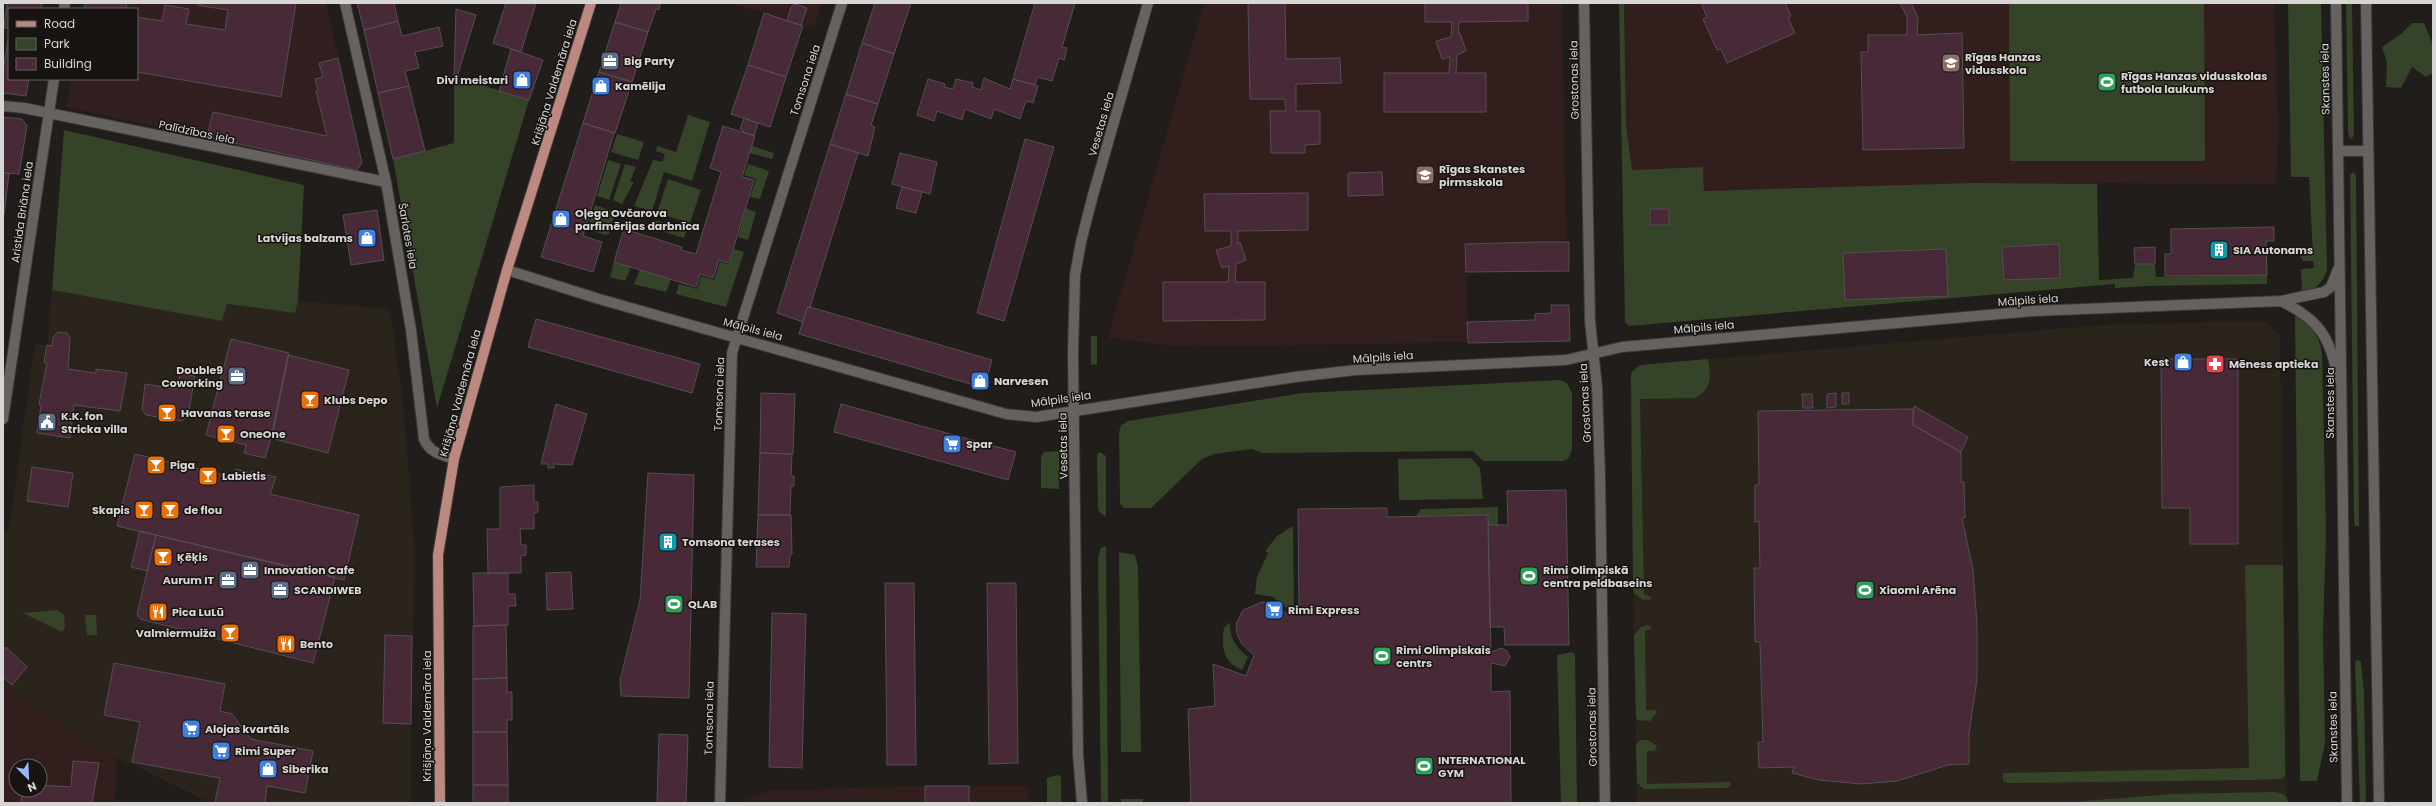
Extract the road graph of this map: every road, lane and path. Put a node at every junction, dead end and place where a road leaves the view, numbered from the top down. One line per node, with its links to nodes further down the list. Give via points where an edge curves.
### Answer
1 (345, 3): 13 (street, Šarlotes iela)
2 (591, 3): 15 (main road, Krišjāņa Valdemāra iela)
3 (842, 3): 17 (street, Tomsona iela)
4 (1148, 3): 20 (street, Vesetas iela, via 1077,259 1073,329)
5 (1584, 3): 18 (street, Grostonas iela, via 1590,321)
6 (2336, 3): 11 (street, Skanstes iela)
7 (2366, 3): 12 (street)
8 (54, 80): 10 (street, Aristida Briāna iela)
9 (3, 106): 10 (street, Palīdzības iela)
10 (49, 114): 13 (street, Palīdzības iela); 21 (street, Aristida Briāna iela)
11 (2339, 151): 12 (street); 14 (street, Skanstes iela)
12 (2368, 151): 28 (street)
13 (386, 182): 22 (street, Šarlotes iela, via 411,330 424,439 427,446 439,455)
14 (2339, 267): 16 (street, Mālpils iela, via 2336,279 2324,292); 19 (street, Skanstes iela)
15 (507, 270): 17 (street, Mālpils iela); 22 (main road, Krišjāņa Valdemāra iela)
16 (2280, 301): 18 (street, Mālpils iela, via 2028,311 1622,346); 19 (street, Mālpils iela, via 2298,308 2321,329 2336,366)
17 (736, 337): 20 (street, Mālpils iela, via 1006,414 1036,417); 24 (street, Tomsona iela, via 732,361)
18 (1595, 354): 20 (street, Mālpils iela, via 1566,360 1348,371); 26 (street, Grostonas iela, via 1600,476)
19 (2342, 397): 27 (street, Skanstes iela)
20 (1074, 410): 25 (street, Vesetas iela, via 1078,754)
21 (3, 419)
22 (454, 458): 23 (main road, Krišjāņa Valdemāra iela, via 438,555)
23 (440, 803)
24 (720, 803)
25 (1082, 803)
26 (1605, 803)
27 (2347, 803)
28 (2379, 803)

